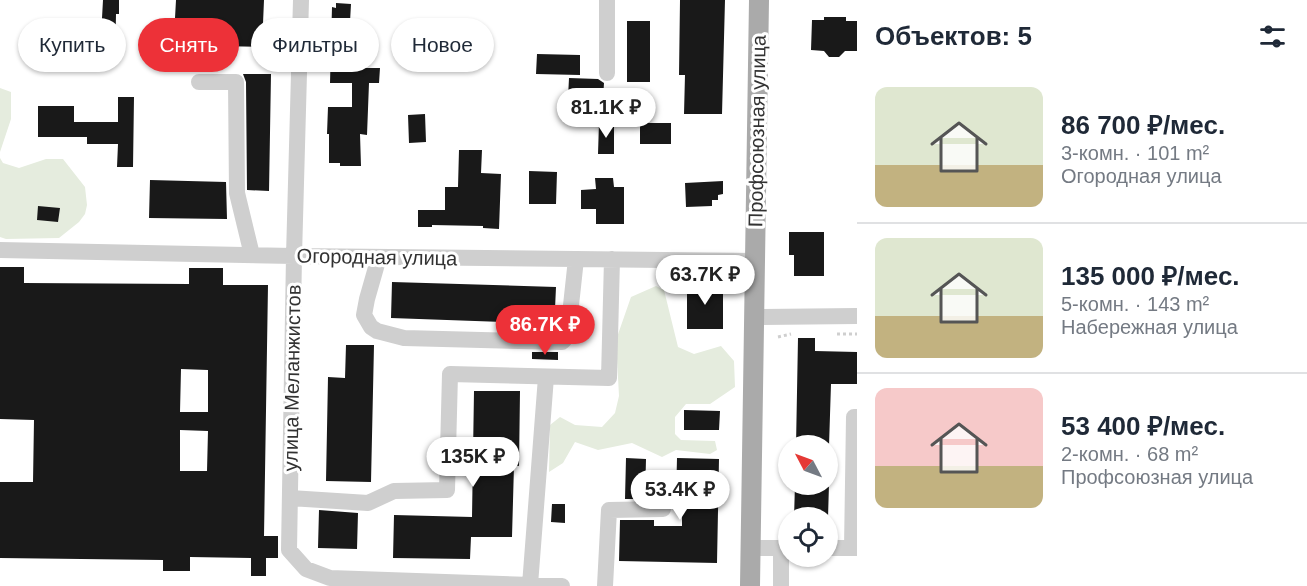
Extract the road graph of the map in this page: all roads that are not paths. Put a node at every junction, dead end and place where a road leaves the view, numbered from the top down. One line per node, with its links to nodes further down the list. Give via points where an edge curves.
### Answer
1 (301, 0): 8 (street, улица Меланжистов)
2 (607, 0): 4 (street)
3 (759, 0): 12 (main road, Профсоюзная улица)
4 (607, 73)
5 (199, 82): 7 (street, via 236,82 237,193)
6 (0, 250): 7 (street, Огородная улица)
7 (252, 255): 8 (street, Огородная улица)
8 (294, 256): 9 (street, Огородная улица); 17 (street, улица Меланжистов)
9 (379, 257): 10 (street, Огородная улица); 10 (street, via 364,315 377,331 404,338 562,342 568,333)
10 (576, 259): 11 (street, Огородная улица)
11 (612, 260): 12 (street, Огородная улица); 15 (street, via 609,378)
12 (755, 261): 14 (main road, Профсоюзная улица)
13 (857, 315): 14 (street)
14 (754, 317): 20 (main road, Профсоюзная улица)
15 (546, 377): 17 (street, via 450,374 447,490 394,491 368,503); 25 (street)
16 (857, 417): 18 (street)
17 (290, 498): 25 (street, улица Меланжистов, via 289,550 306,569 330,578)
18 (855, 501): 23 (street)
19 (663, 509): 27 (street, via 609,510)
20 (750, 548): 21 (street); 28 (main road, Профсоюзная улица)
21 (778, 548)
22 (838, 548): 23 (street)
23 (854, 548)
24 (783, 567): 29 (street)
25 (530, 585): 26 (street)
26 (562, 586)
27 (605, 586)
28 (750, 586)
29 (781, 586)

